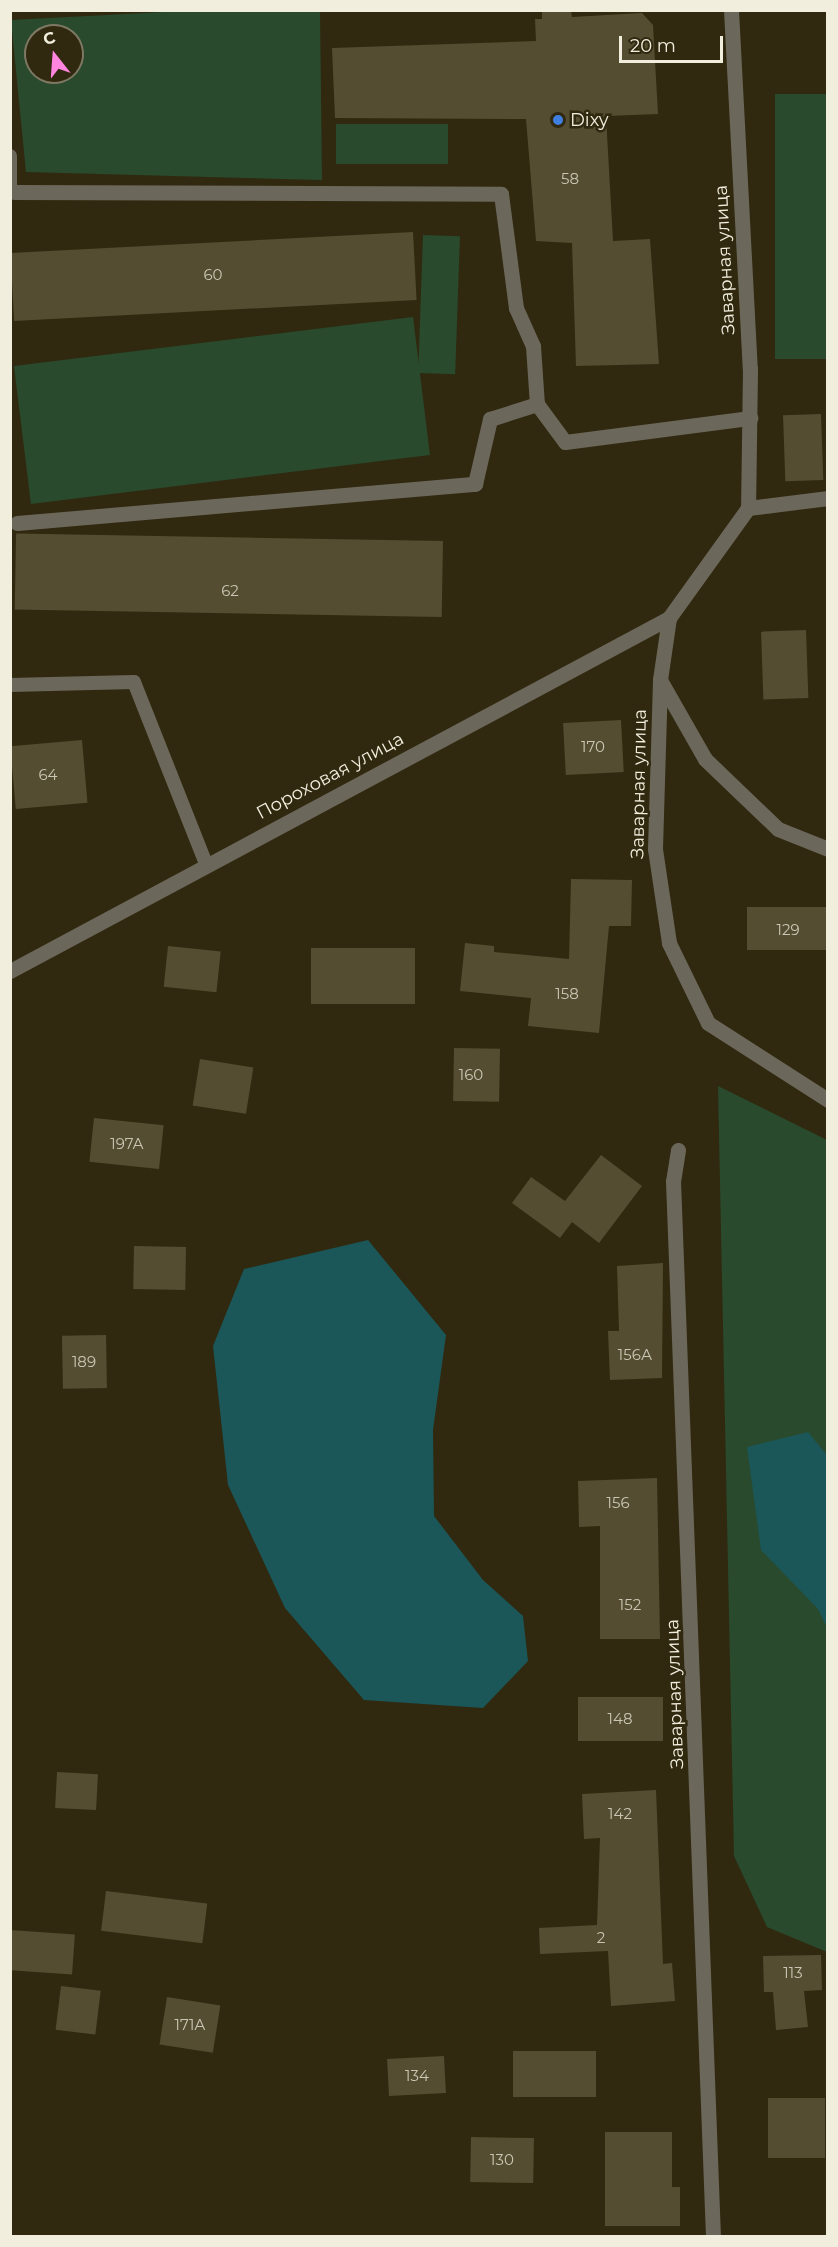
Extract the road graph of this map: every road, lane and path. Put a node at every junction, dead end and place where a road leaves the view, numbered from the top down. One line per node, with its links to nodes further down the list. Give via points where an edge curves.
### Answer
1 (731, 10): 5 (street, Заварная улица)
2 (10, 156): 3 (lane)
3 (12, 192): 4 (street, via 501,194 516,308 533,346)
4 (537, 404): 5 (street, via 565,442); 8 (street, via 490,418 475,484)
5 (750, 418): 7 (street, Заварная улица)
6 (828, 498): 7 (street)
7 (748, 507): 9 (street, Заварная улица)
8 (17, 523)
9 (669, 618): 10 (street, Заварная улица); 13 (street, Пороховая улица)
10 (660, 680): 12 (street, Заварная улица, via 705,759 778,829); 15 (street, Заварная улица, via 655,849 669,944 708,1023)
11 (10, 685): 13 (lane, via 134,682)
12 (828, 849)
13 (206, 864): 14 (street, Пороховая улица)
14 (10, 971)
15 (828, 1100)
16 (678, 1150): 17 (street, Заварная улица, via 673,1181)
17 (713, 2236)

